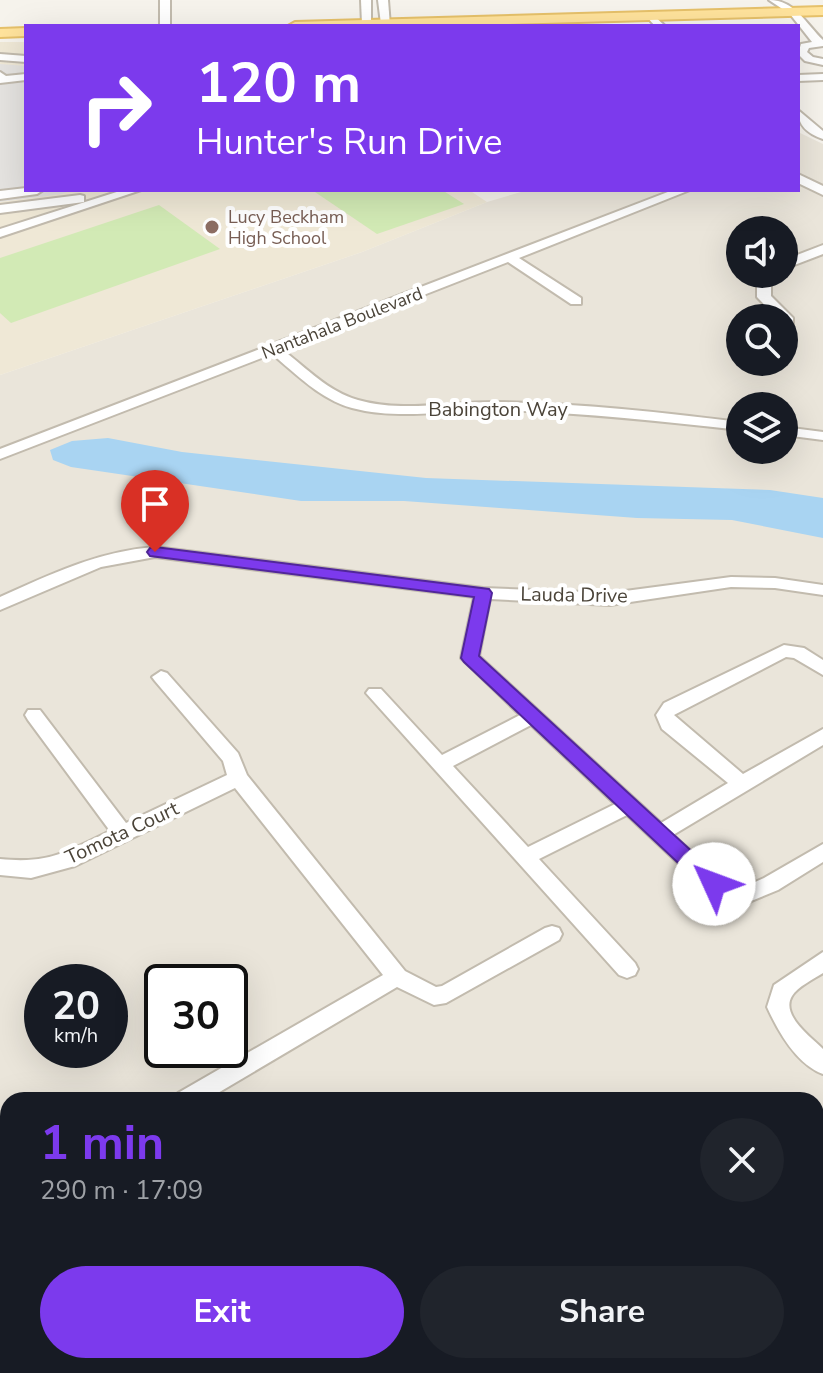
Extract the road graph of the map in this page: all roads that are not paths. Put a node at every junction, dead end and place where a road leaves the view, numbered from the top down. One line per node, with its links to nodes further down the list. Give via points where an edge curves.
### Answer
1 (165, 0): 9 (street)
2 (366, 0): 10 (street)
3 (383, 0): 11 (street)
4 (774, 0): 6 (street)
5 (823, 11): 6 (main road)
6 (793, 12): 7 (main road); 14 (street)
7 (653, 21): 8 (main road)
8 (522, 23): 11 (main road)
9 (165, 24)
10 (367, 24): 11 (main road)
11 (386, 24)
12 (24, 32): 13 (main road)
13 (0, 33)
14 (821, 43): 17 (street, via 805,46 802,52)
15 (0, 57): 16 (street)
16 (24, 59)
17 (823, 62)
18 (0, 75): 19 (street, via 2,80)
19 (24, 77)
20 (823, 77): 21 (street)
21 (800, 78)
22 (800, 115): 23 (street)
23 (823, 136)
24 (800, 179): 25 (street)
25 (823, 191)
26 (24, 192): 30 (street)
27 (104, 192): 31 (street)
28 (129, 192): 32 (street)
29 (679, 192): 34 (street, Nantahala Boulevard)
30 (0, 195)
31 (0, 209)
32 (0, 233)
33 (823, 249): 35 (street)
34 (510, 258): 36 (street); 37 (street, Nantahala Boulevard)
35 (798, 259)
36 (576, 301)
37 (274, 349): 38 (street, Babington Way, via 332,394 365,405 405,410 554,408); 41 (street, Nantahala Boulevard)
38 (726, 425)
39 (798, 433): 40 (street)
40 (823, 436)
41 (0, 454)
42 (823, 590): 43 (street, Lauda Drive, via 731,582 610,599)
43 (483, 593): 44 (street, Lauda Drive, via 141,552 100,559); 49 (street, via 470,658)
44 (0, 604)
45 (823, 669): 53 (street, via 798,652 784,651 665,715 669,724)
46 (161, 677): 52 (street, via 231,758)
47 (375, 693): 51 (street)
48 (34, 715): 56 (street)
49 (533, 716): 51 (street); 54 (street)
50 (823, 736): 53 (street)
51 (440, 764): 58 (street)
52 (238, 778): 56 (street, Tomota Court); 63 (street)
53 (742, 784): 55 (street)
54 (630, 805): 55 (street); 58 (street)
55 (660, 833): 57 (street, via 732,901)
56 (123, 834): 59 (street, Tomota Court, via 68,860 31,870)
57 (823, 852)
58 (525, 857): 62 (street)
59 (0, 867)
60 (552, 934): 63 (street, via 446,994 434,996)
61 (823, 961): 64 (street, via 782,991 778,1007 788,1029)
62 (627, 969)
63 (397, 977): 65 (street)
64 (823, 1064)
65 (200, 1092)

